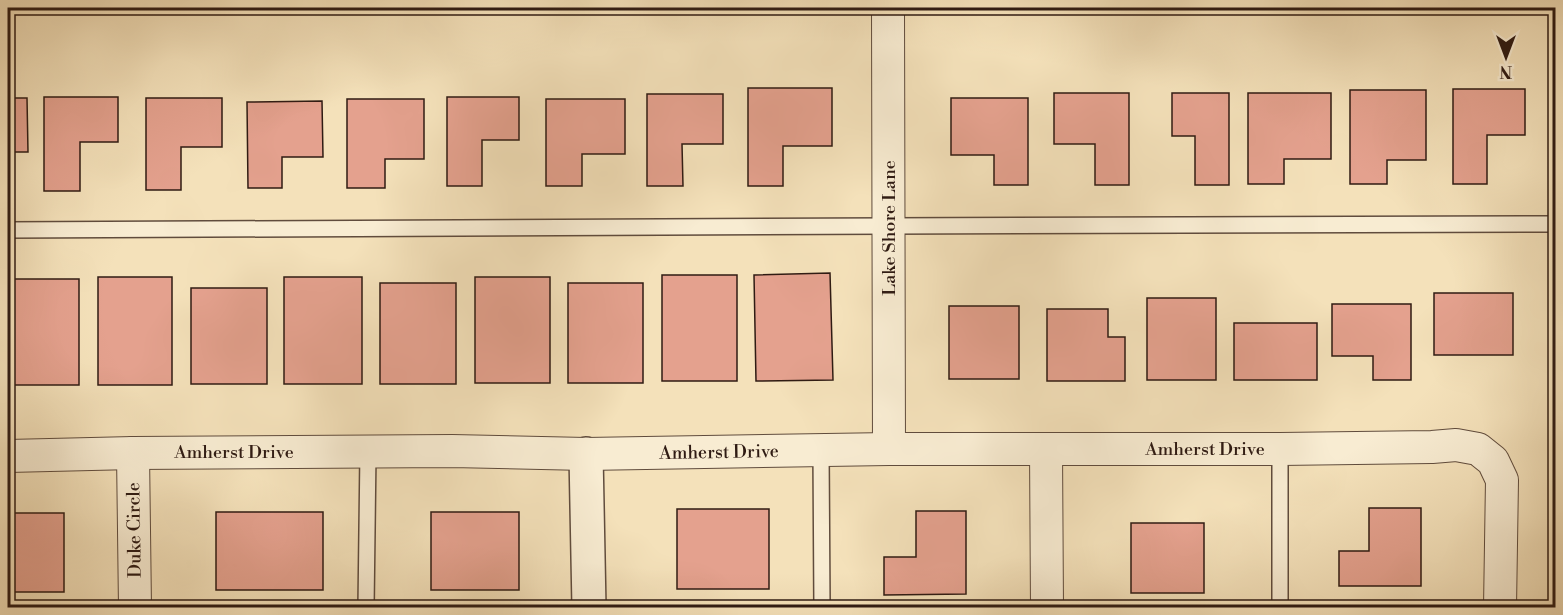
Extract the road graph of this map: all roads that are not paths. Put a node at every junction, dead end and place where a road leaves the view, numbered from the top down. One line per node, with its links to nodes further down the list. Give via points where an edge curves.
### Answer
1 (888, 8): 3 (street, Lake Shore Lane)
2 (1556, 224): 3 (lane)
3 (889, 226): 4 (lane); 5 (street, Lake Shore Lane)
4 (8, 230)
5 (889, 449): 6 (street, Amherst Drive); 8 (street, Amherst Drive)
6 (1046, 449): 7 (street, Amherst Drive); 17 (street)
7 (1280, 449): 18 (lane); 19 (street, Amherst Drive, via 1456,445 1478,449 1493,461 1502,480)
8 (821, 450): 11 (street, Amherst Drive); 16 (lane)
9 (368, 452): 10 (street, Amherst Drive); 11 (street, Amherst Drive); 14 (lane)
10 (133, 453): 12 (street, Amherst Drive); 13 (street, Duke Circle)
11 (586, 454): 15 (street)
12 (8, 456)
13 (135, 608)
14 (366, 608)
15 (589, 608)
16 (822, 608)
17 (1047, 608)
18 (1280, 608)
19 (1500, 608)

